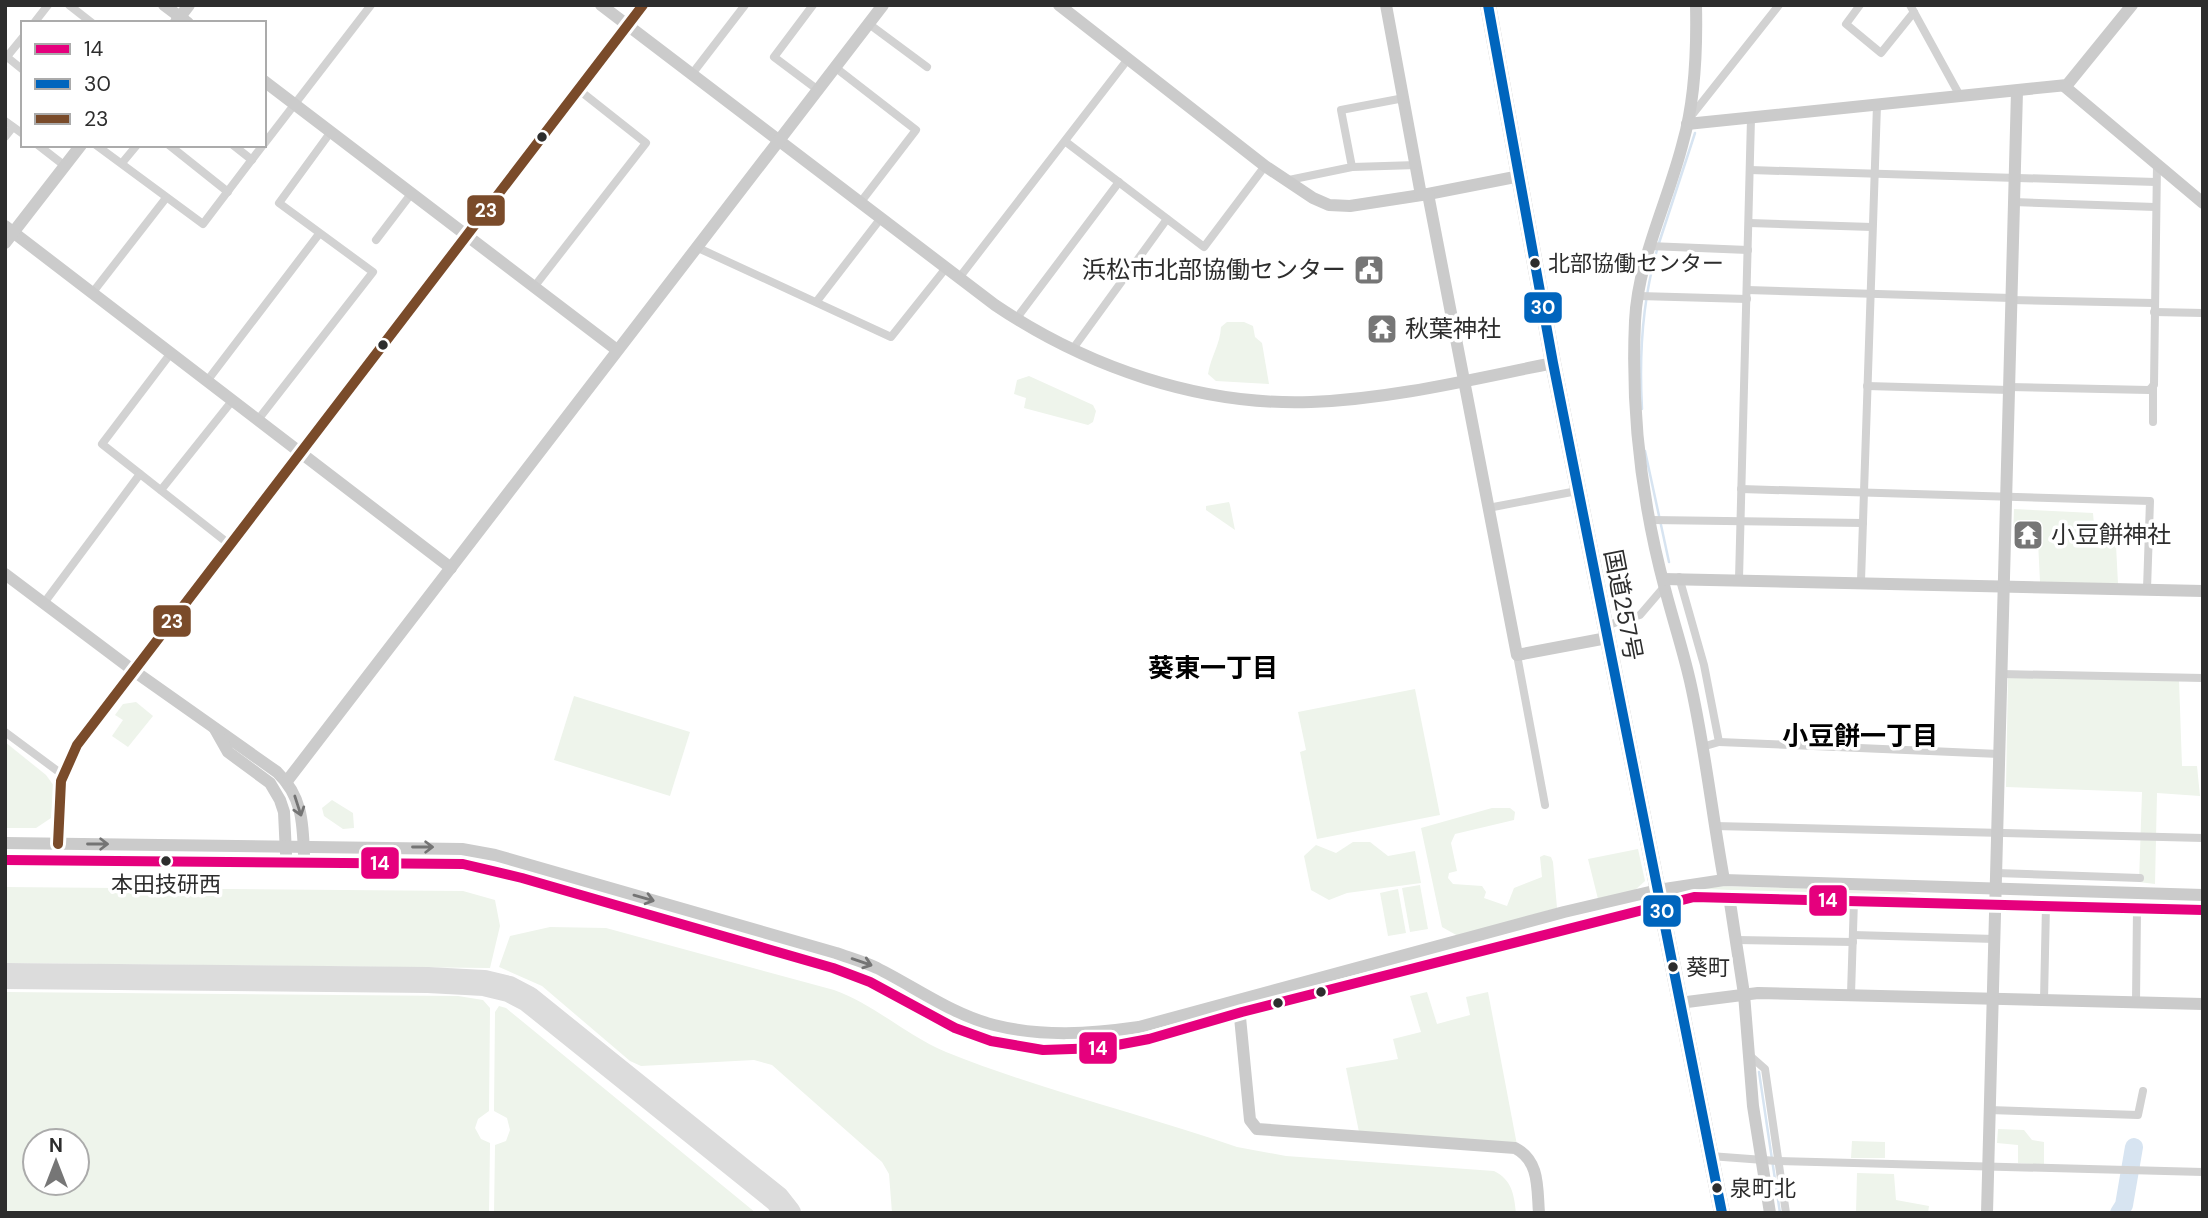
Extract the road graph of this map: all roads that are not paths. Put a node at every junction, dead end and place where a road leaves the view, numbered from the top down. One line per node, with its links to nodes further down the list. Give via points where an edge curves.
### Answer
1 (48, 5): 19 (street)
2 (69, 5): 20 (street)
3 (164, 5): 21 (street)
4 (189, 5): 21 (street)
5 (371, 5): 38 (street)
6 (601, 5): 23 (street)
7 (643, 5): 23 (street)
8 (745, 5): 30 (street)
9 (813, 5): 34 (street, via 775,57)
10 (883, 5): 22 (street)
11 (1059, 5): 26 (street)
12 (1386, 5): 37 (street)
13 (1488, 5): 64 (highway, 国道257号)
14 (1696, 5): 42 (street, via 1697,35)
15 (1779, 5): 42 (street)
16 (1860, 5): 18 (street, via 1846,24 1881,53)
17 (2132, 5): 32 (street)
18 (1912, 8): 36 (street)
19 (36, 21)
20 (89, 21)
21 (181, 21)
22 (869, 24): 27 (street); 28 (street)
23 (627, 26): 30 (street); 33 (street)
24 (21, 39): 25 (street)
25 (6, 58): 29 (street)
26 (1128, 59): 47 (street); 60 (street)
27 (928, 67)
28 (836, 68): 34 (street); 74 (street, via 916,130)
29 (21, 69)
30 (692, 74): 46 (street)
31 (266, 82): 38 (street)
32 (2064, 86): 35 (street); 57 (street)
33 (579, 90): 83 (street); 91 (street, via 646,143)
34 (818, 90): 46 (street)
35 (2017, 90): 36 (street); 65 (street)
36 (1960, 96): 39 (street)
37 (1404, 98): 58 (street); 61 (street, via 1341,110)
38 (295, 104): 43 (street); 45 (street)
39 (1877, 104): 40 (street); 63 (street)
40 (1751, 118): 42 (street); 62 (street)
41 (9, 124): 44 (street)
42 (1686, 124): 87 (street)
43 (330, 133): 70 (street); 82 (street, via 279,203)
44 (5, 137)
45 (266, 142)
46 (779, 142): 74 (street); 86 (street)
47 (1066, 142): 67 (street); 90 (street)
48 (41, 147): 59 (street)
49 (79, 147): 59 (street)
50 (99, 147): 56 (street)
51 (135, 147): 56 (street)
52 (172, 147): 69 (street)
53 (236, 147): 55 (street)
54 (262, 147): 55 (street)
55 (252, 160): 69 (street)
56 (122, 163): 72 (street)
57 (2157, 164): 68 (street); 75 (street)
58 (1417, 165): 61 (street); 71 (street)
59 (65, 166): 81 (street)
60 (1265, 166): 66 (street); 78 (street, via 1204,247)
61 (1352, 167): 66 (street)
62 (1750, 170): 63 (street); 79 (street)
63 (1874, 175): 65 (street); 80 (street)
64 (1520, 176): 71 (street); 104 (highway, 国道257号)
65 (2013, 179): 68 (street); 73 (street)
66 (1289, 180): 71 (street, via 1329,205)
67 (1119, 182): 78 (street); 100 (street)
68 (2156, 182): 76 (street)
69 (228, 192): 72 (street, via 203,224)
70 (411, 194): 83 (street); 84 (street)
71 (1425, 194): 106 (street)
72 (166, 198): 92 (street)
73 (2013, 202): 76 (street); 96 (street)
74 (860, 203): 77 (street)
75 (2203, 203)
76 (2155, 206): 98 (street)
77 (881, 218): 89 (street); 97 (street)
78 (1167, 219): 102 (street)
79 (1748, 223): 80 (street); 88 (street)
80 (1872, 226): 93 (street)
81 (10, 229): 85 (street); 92 (street)
82 (319, 234): 105 (street); 111 (street, via 373,272)
83 (466, 237): 91 (street); 113 (street)
84 (376, 240)
85 (5, 243)
86 (696, 247): 97 (street); 101 (street)
87 (1655, 247): 88 (street); 95 (street)
88 (1748, 250): 94 (street)
89 (946, 268): 90 (street); 97 (street, via 891,337)
90 (960, 278): 100 (street)
91 (534, 287): 101 (street)
92 (93, 292): 103 (street)
93 (1869, 294): 94 (street); 96 (street); 108 (street)
94 (1747, 295): 95 (street); 115 (street)
95 (1644, 297): 121 (street, via 1635,317 1636,421)
96 (2011, 299): 98 (street); 109 (street)
97 (817, 302)
98 (2154, 308): 99 (street); 107 (street)
99 (2203, 313)
100 (1016, 319): 102 (street)
101 (617, 349): 125 (street)
102 (1072, 350): 106 (street, via 1176,387 1255,400 1310,402)
103 (171, 353): 105 (street); 114 (street, via 102,444)
104 (1553, 363): 106 (street); 117 (highway, 国道257号)
105 (206, 381): 110 (street)
106 (1464, 381): 120 (street)
107 (2154, 385): 109 (street, via 2149,390); 112 (street)
108 (1867, 386): 109 (street); 118 (street)
109 (2009, 388): 119 (street)
110 (232, 401): 111 (street); 116 (street)
111 (257, 421): 113 (street)
112 (2153, 422)
113 (300, 452): 124 (street); 125 (street)
114 (140, 474): 116 (street); 134 (street)
115 (1741, 489): 118 (street); 122 (street)
116 (161, 490): 124 (street)
117 (1577, 491): 120 (street); 135 (highway, 国道257号)
118 (1865, 492): 119 (street); 123 (street)
119 (2007, 497): 131 (street); 132 (street, via 2150,501)
120 (1488, 508): 136 (street)
121 (1657, 520): 122 (street); 130 (street)
122 (1741, 522): 123 (street); 128 (street)
123 (1863, 523): 129 (street)
124 (229, 544): 137 (street)
125 (451, 568): 146 (street)
126 (5, 574): 134 (street)
127 (1679, 577): 128 (street); 130 (street); 142 (street, via 1704,665)
128 (1739, 579): 129 (street)
129 (1861, 581): 131 (street)
130 (1664, 583): 135 (street, via 1640,615); 143 (street)
131 (2005, 586): 132 (street); 138 (street)
132 (2147, 589): 133 (street)
133 (2203, 591)
134 (44, 603): 137 (street)
135 (1606, 632): 136 (street); 164 (highway, 国道257号)
136 (1517, 655): 147 (street)
137 (134, 671): 140 (street); 145 (street, via 73,751)
138 (2001, 674): 139 (street); 144 (street)
139 (2203, 678)
140 (214, 729): 146 (street); 153 (street, via 228,752 270,783 280,800)
141 (5, 732): 145 (street)
142 (1719, 742): 143 (street); 144 (street)
143 (1702, 747): 148 (street)
144 (2000, 754): 149 (street)
145 (63, 775): 152 (street)
146 (287, 781): 154 (street, one-way to 154, via 300,804)
147 (1545, 805)
148 (1714, 826): 149 (street); 160 (street)
149 (1997, 833): 150 (street); 158 (street)
150 (2203, 838)
151 (5, 844): 152 (street)
152 (58, 844): 153 (street, one-way to 153)
153 (286, 848): 154 (street); 156 (street)
154 (304, 848): 157 (street); 180 (street, one-way to 180, via 433,847 495,855 836,953 875,967 992,1025 1040,1033 1094,1033)
155 (5, 860): 156 (street)
156 (286, 862): 157 (street)
157 (304, 862): 180 (street, via 463,864 522,878 834,968 955,1028 991,1041 1043,1050 1149,1040)
158 (1996, 873): 159 (street); 161 (street)
159 (2140, 878)
160 (1724, 880): 161 (street); 164 (street)
161 (1996, 890): 162 (street); 166 (street)
162 (2203, 895)
163 (1729, 896): 164 (street); 165 (street); 172 (street)
164 (1659, 897): 178 (highway, 国道257号); 180 (street)
165 (1854, 901): 166 (street); 170 (street)
166 (1996, 904): 167 (street); 171 (street)
167 (2046, 905): 168 (street); 176 (street)
168 (2137, 909): 169 (street); 177 (street)
169 (2203, 910)
170 (1853, 939): 171 (street); 172 (street); 174 (street)
171 (1995, 939): 175 (street)
172 (1738, 940): 173 (street)
173 (1744, 994): 174 (street); 178 (street); 181 (street)
174 (1851, 994): 175 (street)
175 (1993, 999): 176 (street); 183 (street)
176 (2044, 1000): 177 (street)
177 (2136, 1002): 179 (street)
178 (1679, 1003): 184 (highway, 国道257号)
179 (2203, 1004)
180 (1238, 1006): 189 (street, via 1250,1119 1256,1129 1515,1148 1531,1160 1535,1170)
181 (1748, 1054): 185 (street); 186 (street, via 1765,1069)
182 (2143, 1091): 183 (street, via 2138,1115)
183 (1989, 1110): 187 (street)
184 (1710, 1156): 185 (street); 190 (highway, 国道257号)
185 (1761, 1159): 186 (street); 191 (street)
186 (1777, 1161): 187 (street); 192 (street)
187 (1988, 1165): 188 (street); 193 (street)
188 (2203, 1172)
189 (1539, 1213)
190 (1722, 1213)
191 (1770, 1213)
192 (1786, 1213)
193 (1987, 1213)

